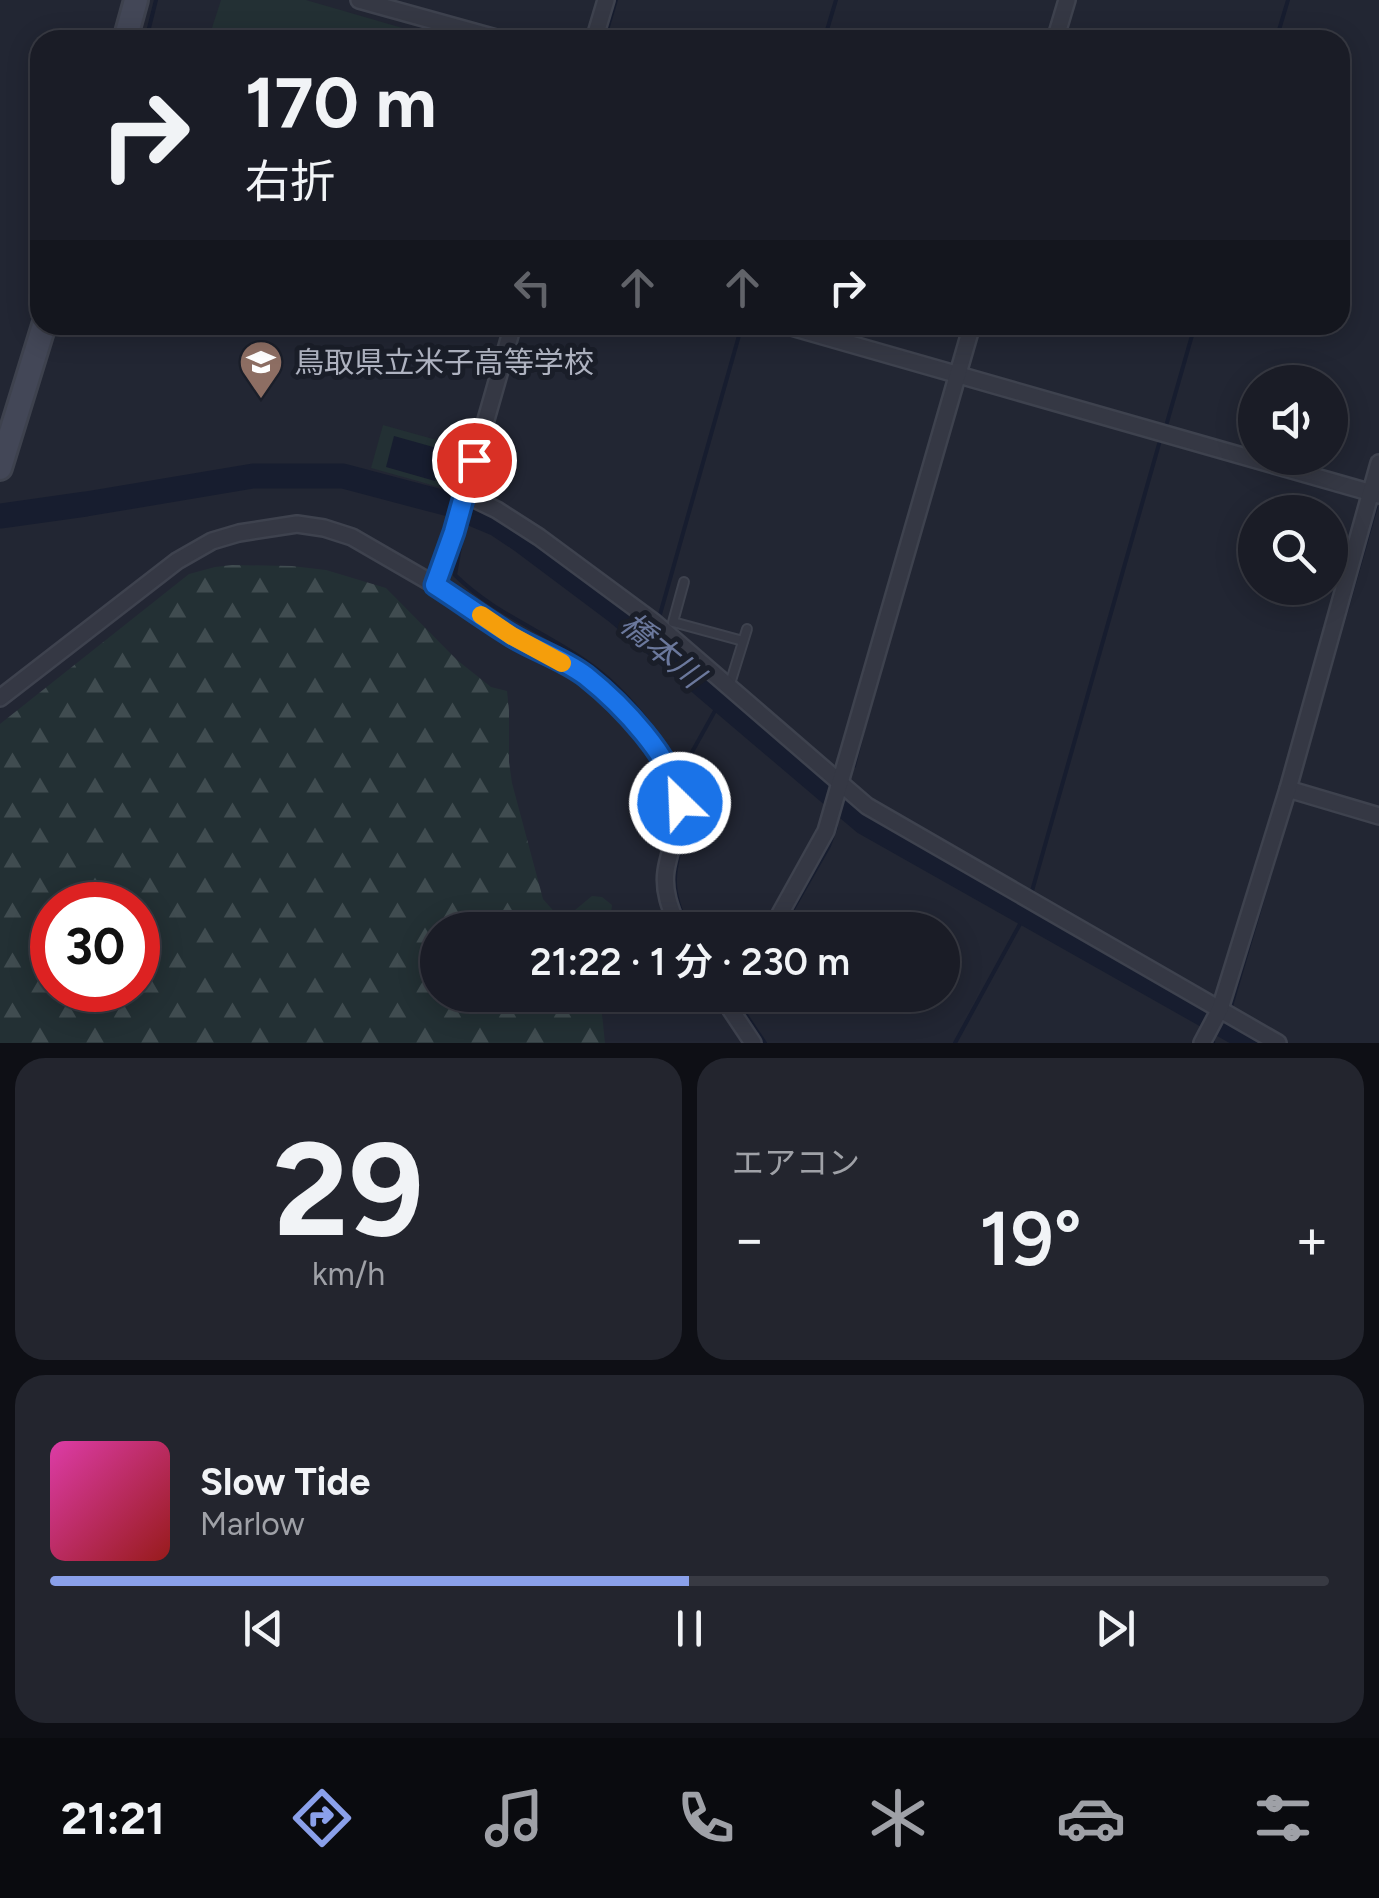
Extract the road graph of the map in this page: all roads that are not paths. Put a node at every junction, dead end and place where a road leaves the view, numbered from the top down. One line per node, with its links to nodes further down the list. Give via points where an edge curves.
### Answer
1 (136, 0): 5 (main road)
2 (606, 0): 7 (street)
3 (1067, 0): 8 (street)
4 (366, 1): 6 (street)
5 (128, 30)
6 (468, 30)
7 (597, 30)
8 (1058, 30)
9 (41, 335): 15 (main road)
10 (510, 335): 17 (street)
11 (819, 335): 13 (street)
12 (969, 335): 13 (street)
13 (958, 375): 16 (street); 24 (street)
14 (1379, 463): 16 (street)
15 (0, 468)
16 (1375, 494): 25 (street)
17 (464, 497): 19 (street); 22 (street, via 539,537)
18 (684, 582): 21 (lane, via 673,622)
19 (435, 585): 23 (street, via 324,528 297,524 238,533 177,561); 27 (street, via 584,674 652,744 679,791 666,872)
20 (747, 628): 21 (lane)
21 (743, 641): 22 (lane)
22 (728, 687): 24 (street)
23 (0, 698)
24 (840, 784): 28 (street, via 826,830); 29 (street, via 866,806)
25 (1288, 789): 26 (street); 29 (street)
26 (1379, 816)
27 (671, 912)
28 (781, 912)
29 (1220, 1010): 32 (street); 33 (street)
30 (734, 1012): 31 (street)
31 (745, 1041)
32 (1202, 1043)
33 (1278, 1043)

